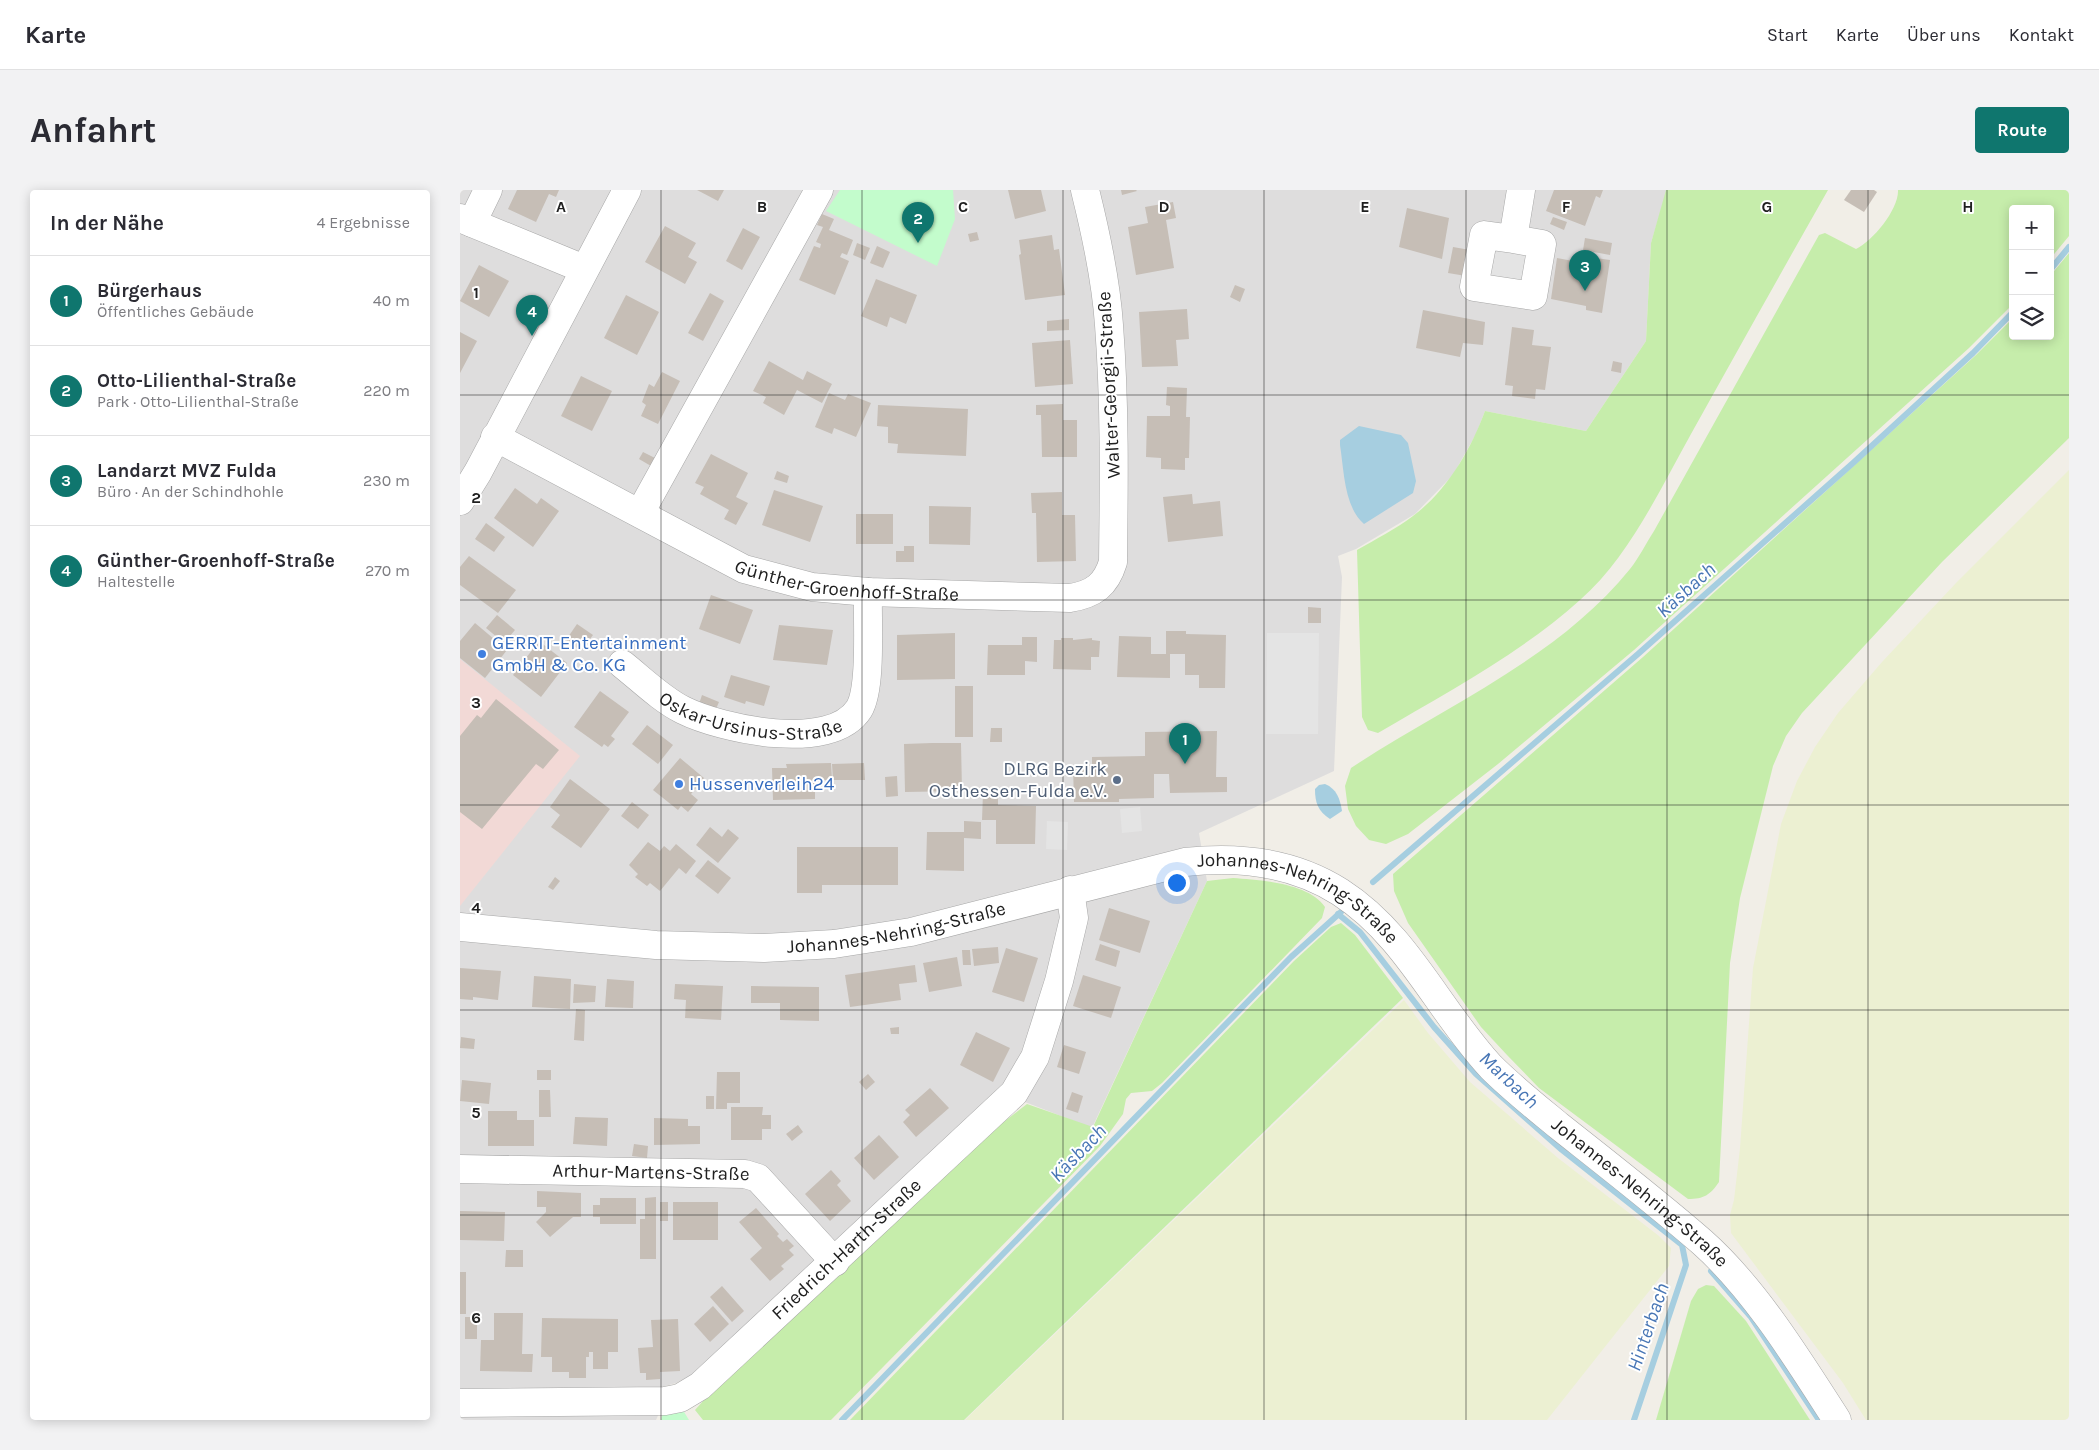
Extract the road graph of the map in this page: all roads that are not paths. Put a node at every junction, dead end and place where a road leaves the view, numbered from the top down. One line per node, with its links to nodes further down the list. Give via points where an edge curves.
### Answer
1 (488, 190): 6 (street)
2 (627, 190): 8 (street)
3 (819, 190): 11 (street)
4 (1085, 190): 12 (street, Walter-Georgii-Straße, via 1096,236 1109,324 1115,472 1112,562)
5 (1521, 190): 7 (street)
6 (466, 220): 8 (street)
7 (1513, 239)
8 (584, 269): 9 (street)
9 (495, 437): 10 (street); 11 (street, Günther-Groenhoff-Straße)
10 (460, 500)
11 (640, 513): 13 (street, Günther-Groenhoff-Straße, via 744,569 812,588)
12 (1105, 581): 13 (street, Günther-Groenhoff-Straße, via 1091,593 1070,598)
13 (868, 592): 14 (street, Oskar-Ursinus-Straße, via 866,693 858,710 843,724 817,733 759,733 714,724 681,709)
14 (622, 664)
15 (1070, 890): 16 (street, Johannes-Nehring-Straße, via 911,932 834,944 764,948 656,945); 18 (street, Friedrich-Harth-Straße, via 1074,918 1058,981 1034,1057 1020,1085); 20 (street, Johannes-Nehring-Straße, via 1185,862 1218,858 1278,865 1339,891 1394,938 1465,1036 1492,1067 1527,1100 1703,1243 1762,1310)
16 (460, 927)
17 (460, 1170): 18 (street, Arthur-Martens-Straße, via 745,1174 758,1178)
18 (835, 1262): 19 (street, Friedrich-Harth-Straße, via 700,1386 680,1398 627,1402)
19 (460, 1403)
20 (1837, 1420)

